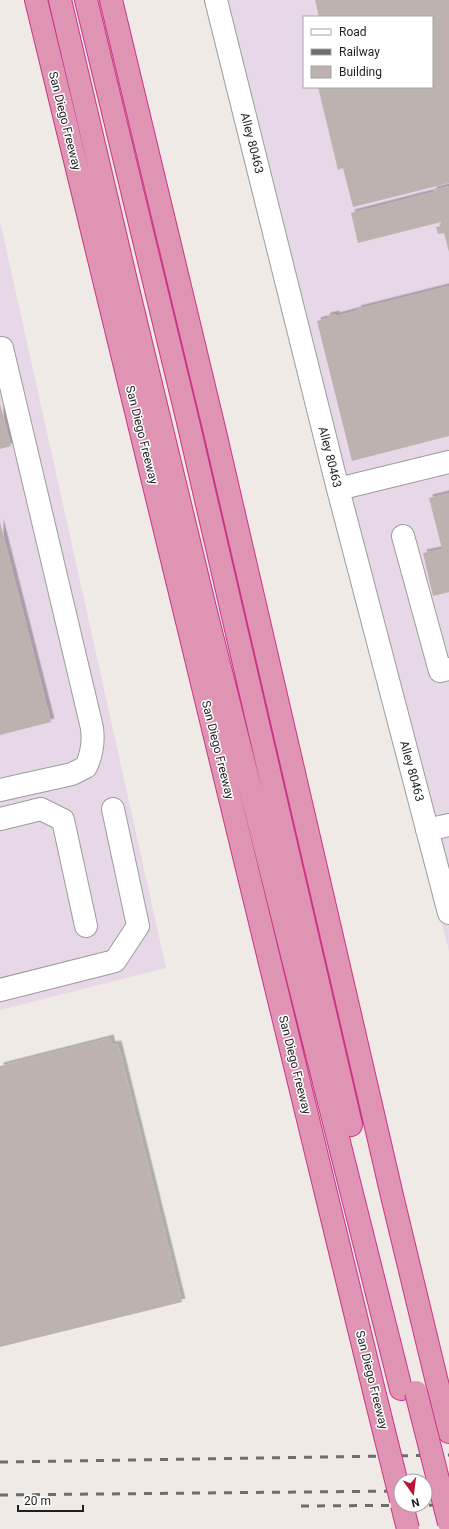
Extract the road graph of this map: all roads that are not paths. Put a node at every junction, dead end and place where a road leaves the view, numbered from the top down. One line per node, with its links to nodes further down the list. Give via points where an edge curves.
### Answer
1 (36, 0): 22 (highway, San Diego Freeway, bridge)
2 (60, 0): 20 (highway, via 203,600)
3 (86, 0): 20 (highway, via 190,430 362,1175)
4 (111, 0): 21 (highway)
5 (216, 0): 8 (lane, Alley 80463)
6 (2, 348): 11 (lane, via 94,741 86,767 72,774)
7 (449, 462): 8 (lane)
8 (338, 489): 15 (lane, Alley 80463)
9 (403, 536): 10 (lane, via 440,671)
10 (449, 669)
11 (0, 790)
12 (113, 809): 19 (lane, via 138,926 115,962)
13 (0, 819): 18 (lane, via 41,809 63,820)
14 (449, 825): 15 (lane)
15 (427, 830): 16 (lane, Alley 80463)
16 (444, 876): 17 (lane, Alley 80463)
17 (449, 913)
18 (86, 926)
19 (0, 990)
20 (409, 1391): 23 (highway); 26 (highway, bridge)
21 (449, 1432)
22 (394, 1473)
23 (423, 1473)
24 (404, 1513): 27 (highway, bridge)
25 (431, 1513): 28 (highway)
26 (449, 1523)
27 (408, 1529)
28 (435, 1529)

